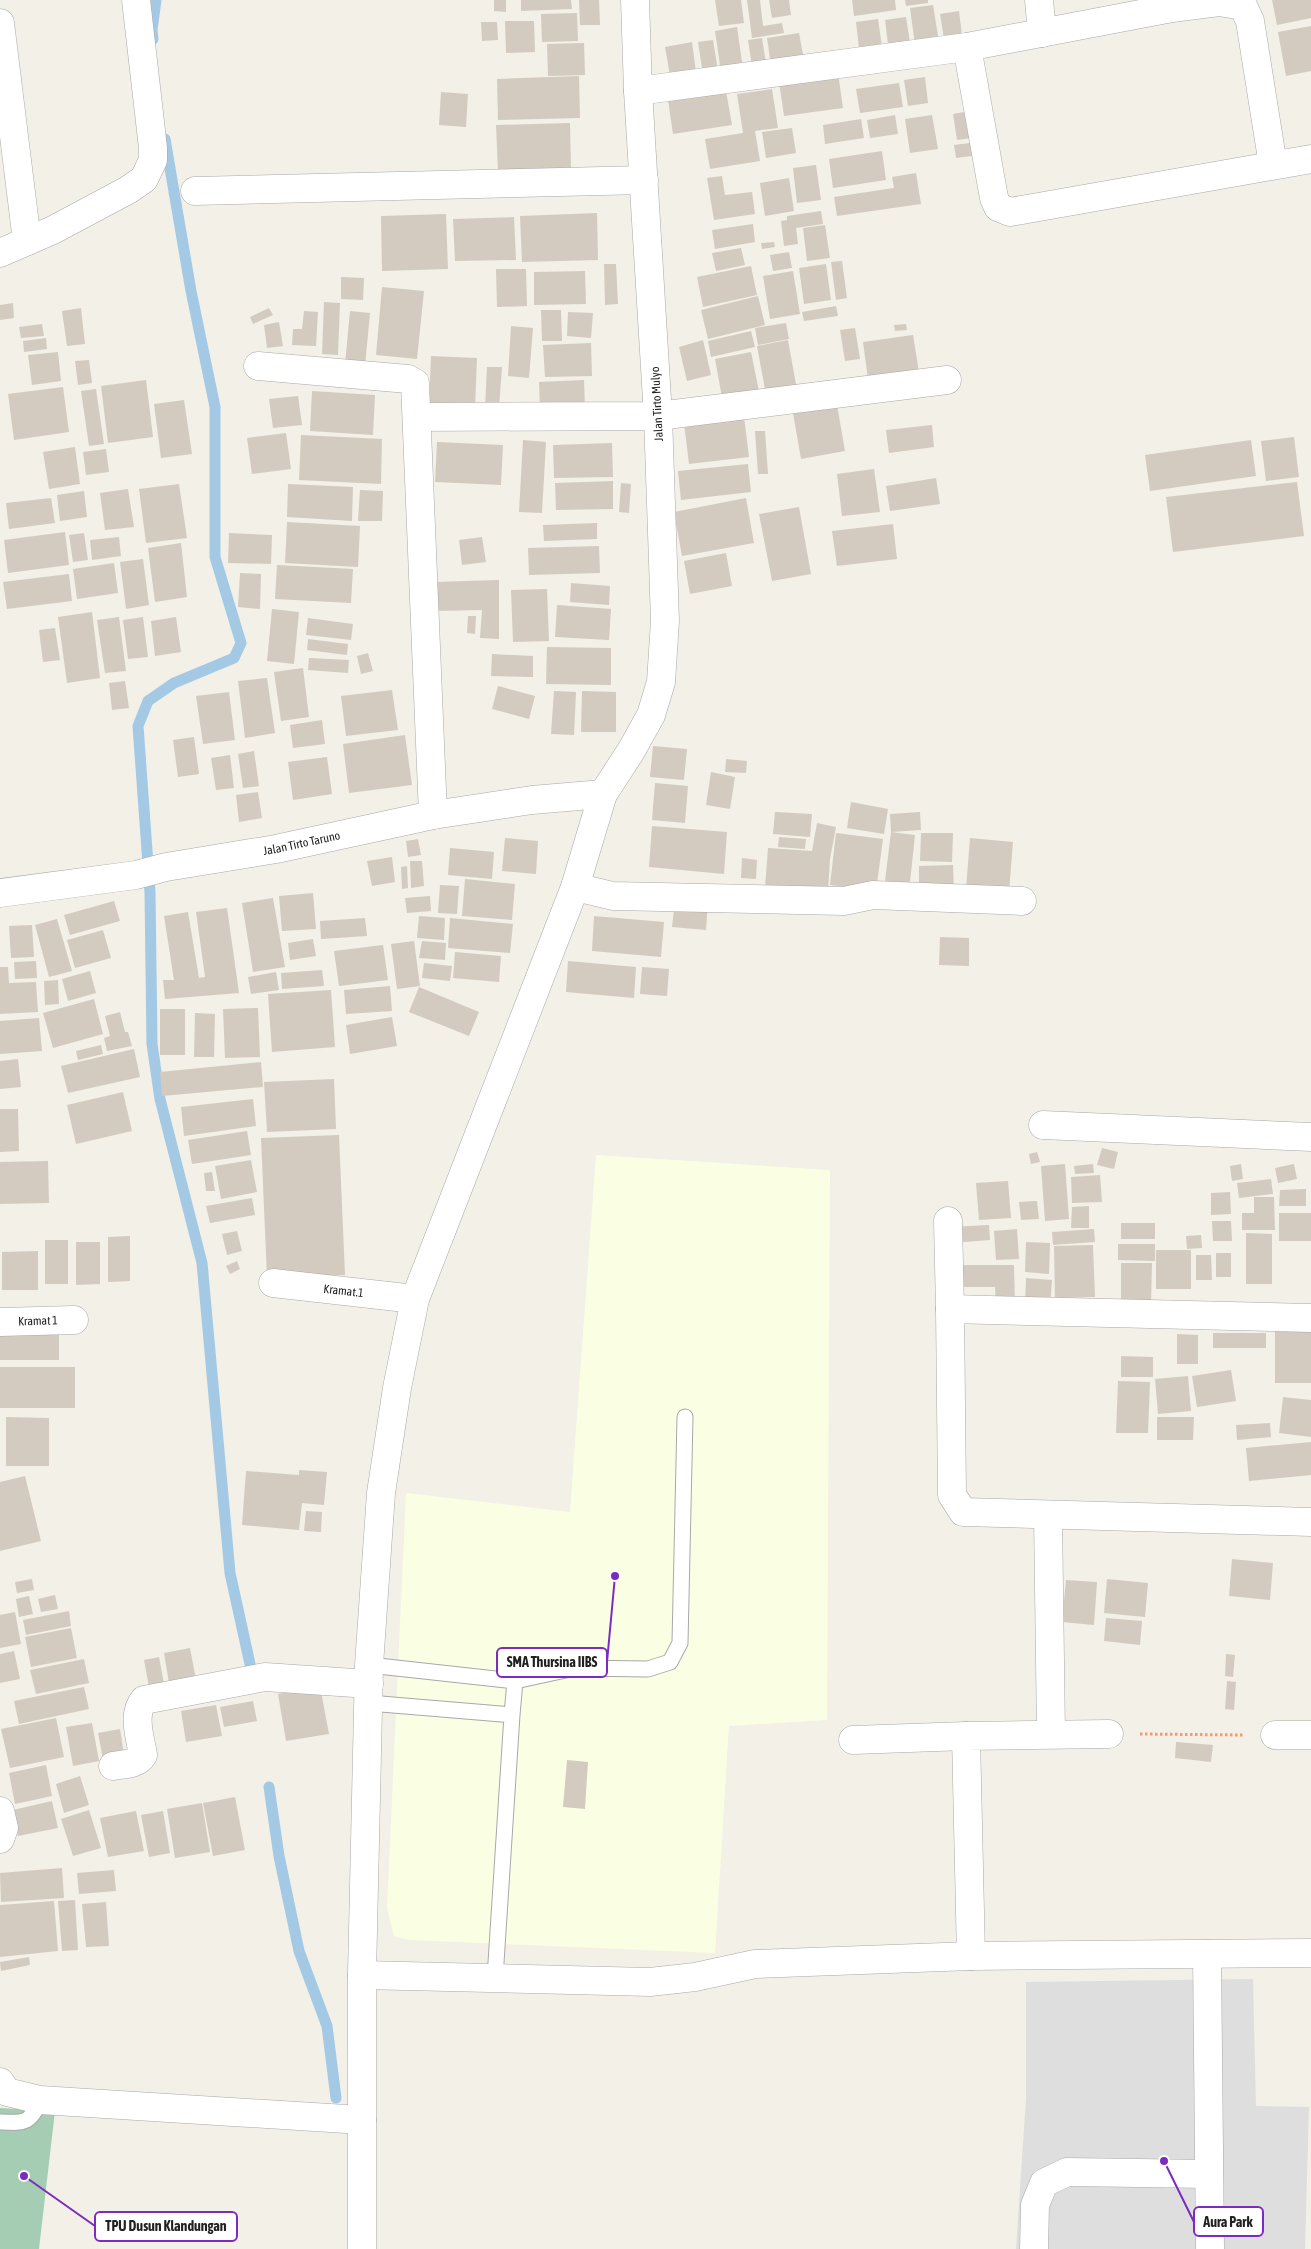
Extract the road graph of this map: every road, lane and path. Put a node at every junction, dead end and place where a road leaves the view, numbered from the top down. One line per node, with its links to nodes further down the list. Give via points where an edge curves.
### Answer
1 (136, 0): 13 (street, via 153,148 144,179)
2 (635, 0): 8 (street, Jalan Tirto Mulyo)
3 (1039, 0): 6 (street)
4 (1171, 4): 6 (street); 10 (street, via 1219,2 1243,6 1250,21)
5 (0, 23): 13 (street)
6 (1042, 33): 7 (street)
7 (966, 47): 8 (street); 10 (street, via 994,198 998,207 1010,212)
8 (638, 91): 11 (street, Jalan Tirto Mulyo)
9 (1311, 159): 10 (street)
10 (1273, 165)
11 (644, 180): 12 (street); 17 (street, Jalan Tirto Mulyo)
12 (195, 191)
13 (27, 242): 14 (street)
14 (0, 253)
15 (258, 366): 18 (street, via 408,379 415,383)
16 (947, 380): 17 (street)
17 (658, 416): 18 (street); 19 (street, Jalan Tirto Mulyo, via 666,622 661,682 651,715)
18 (418, 417): 20 (street)
19 (603, 794): 20 (street, Jalan Tirto Taruno, via 532,800); 21 (street, Jalan Tirto Mulyo)
20 (433, 815): 22 (street, Jalan Tirto Taruno, via 136,875)
21 (575, 888): 23 (street, via 613,896 844,901 873,895); 28 (street, Jalan Tirto Mulyo)
22 (0, 894)
23 (1022, 901)
24 (1043, 1126): 25 (street)
25 (1311, 1137)
26 (948, 1221): 29 (street)
27 (273, 1283): 28 (street, Kramat.1)
28 (415, 1299): 37 (street, Jalan Tirto Mulyo, via 381,1493)
29 (950, 1310): 30 (street); 34 (street, via 952,1495 956,1504 963,1512)
30 (1311, 1318)
31 (74, 1320): 32 (street, Kramat 1)
32 (0, 1322)
33 (685, 1417): 36 (lane, via 680,1643 670,1662 648,1669 575,1668)
34 (1048, 1516): 35 (street); 39 (street)
35 (1311, 1522)
36 (515, 1681): 37 (lane); 38 (lane)
37 (369, 1684): 38 (lane); 45 (street, via 265,1677 144,1700 138,1707 141,1758); 51 (street, Jalan Tirto Mulyo)
38 (512, 1715): 52 (lane)
39 (1051, 1734): 40 (street); 43 (street)
40 (1109, 1734): 41 (path)
41 (1275, 1735): 42 (street)
42 (1311, 1735)
43 (966, 1736): 44 (street); 50 (street)
44 (853, 1740)
45 (113, 1766)
46 (0, 1811): 47 (street, via 4,1828)
47 (0, 1839)
48 (1311, 1953): 49 (street)
49 (1207, 1954): 50 (street); 57 (street)
50 (971, 1956): 52 (street, via 755,1964 695,1977 650,1982)
51 (362, 1975): 52 (street); 55 (street, Jalan Tirto Mulyo)
52 (495, 1978)
53 (0, 2082): 54 (street, via 6,2092)
54 (40, 2100): 55 (street); 56 (lane, via 33,2117 22,2123)
55 (362, 2120): 58 (street, Jalan Tirto Mulyo)
56 (0, 2122)
57 (1209, 2174): 59 (street, via 1067,2172 1044,2184 1035,2205); 60 (street)
58 (362, 2249)
59 (1034, 2249)
60 (1210, 2249)

